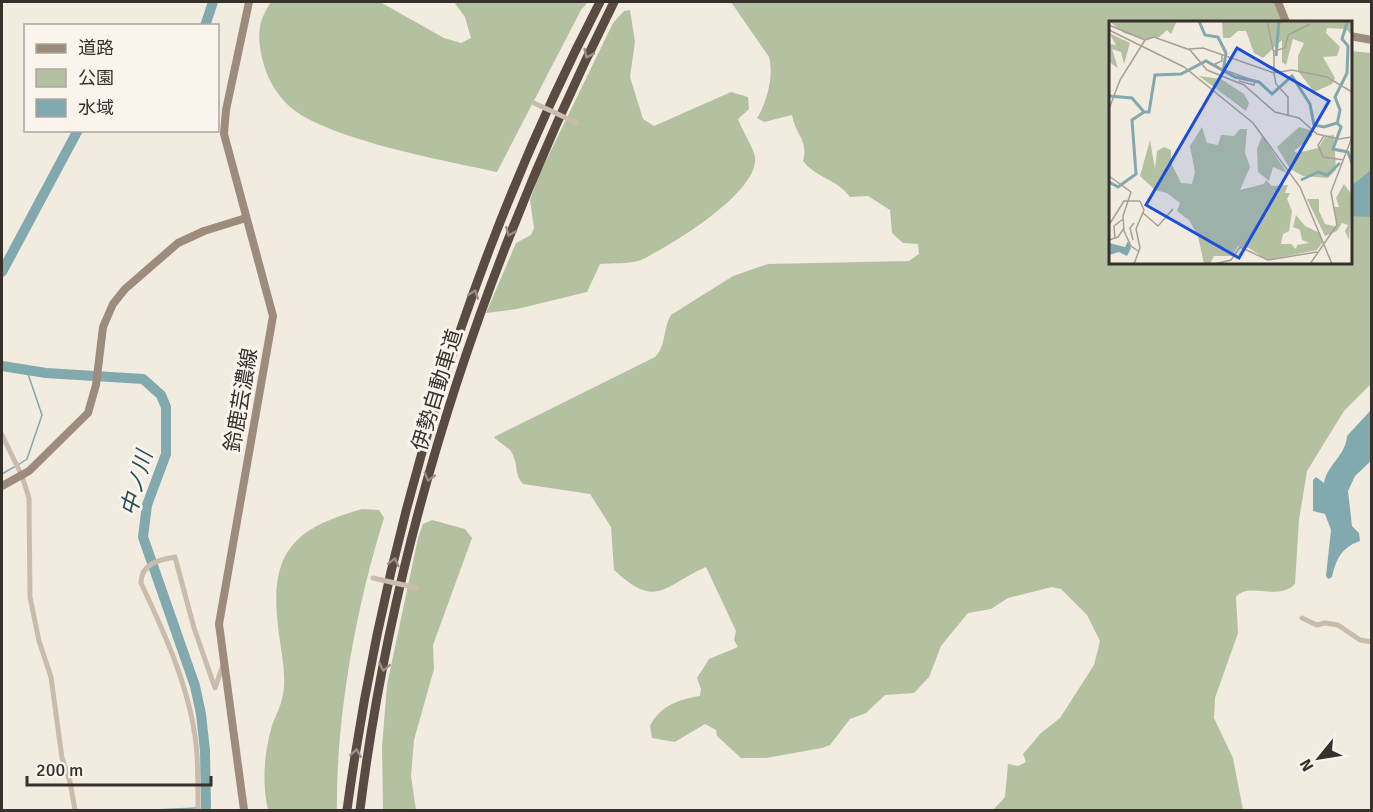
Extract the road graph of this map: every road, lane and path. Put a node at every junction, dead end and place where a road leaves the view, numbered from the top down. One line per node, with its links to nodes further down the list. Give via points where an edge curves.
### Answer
1 (249, 2): 10 (main road, 鈴鹿芸濃線, via 224,134)
2 (600, 2): 22 (highway, 伊勢自動車道, one-way to 2, via 384,608 431,421 495,237 552,102)
3 (615, 2): 23 (highway, 伊勢自動車道, one-way to 23, via 563,108 506,242 458,379 396,612)
4 (1278, 2): 5 (main road)
5 (1286, 21)
6 (1352, 36): 7 (main road)
7 (1371, 39)
8 (534, 103): 9 (street, bridge)
9 (577, 123)
10 (246, 218): 12 (main road, via 178,243 125,289 107,315 99,340 96,385 88,413); 18 (main road, 鈴鹿芸濃線, via 273,316 219,624)
11 (2, 435): 12 (street)
12 (21, 473): 13 (main road); 20 (street, via 29,498 30,597 51,677 62,758)
13 (2, 486)
14 (373, 578): 15 (street, bridge)
15 (417, 588)
16 (1302, 618): 17 (street, via 1317,625 1338,625 1360,640)
17 (1371, 642)
18 (223, 664): 19 (street, via 215,688 175,557 145,567 141,583 171,645 187,702 197,752); 21 (main road, 鈴鹿芸濃線)
19 (198, 808)
20 (75, 810)
21 (244, 810)
22 (347, 810)
23 (360, 810)

